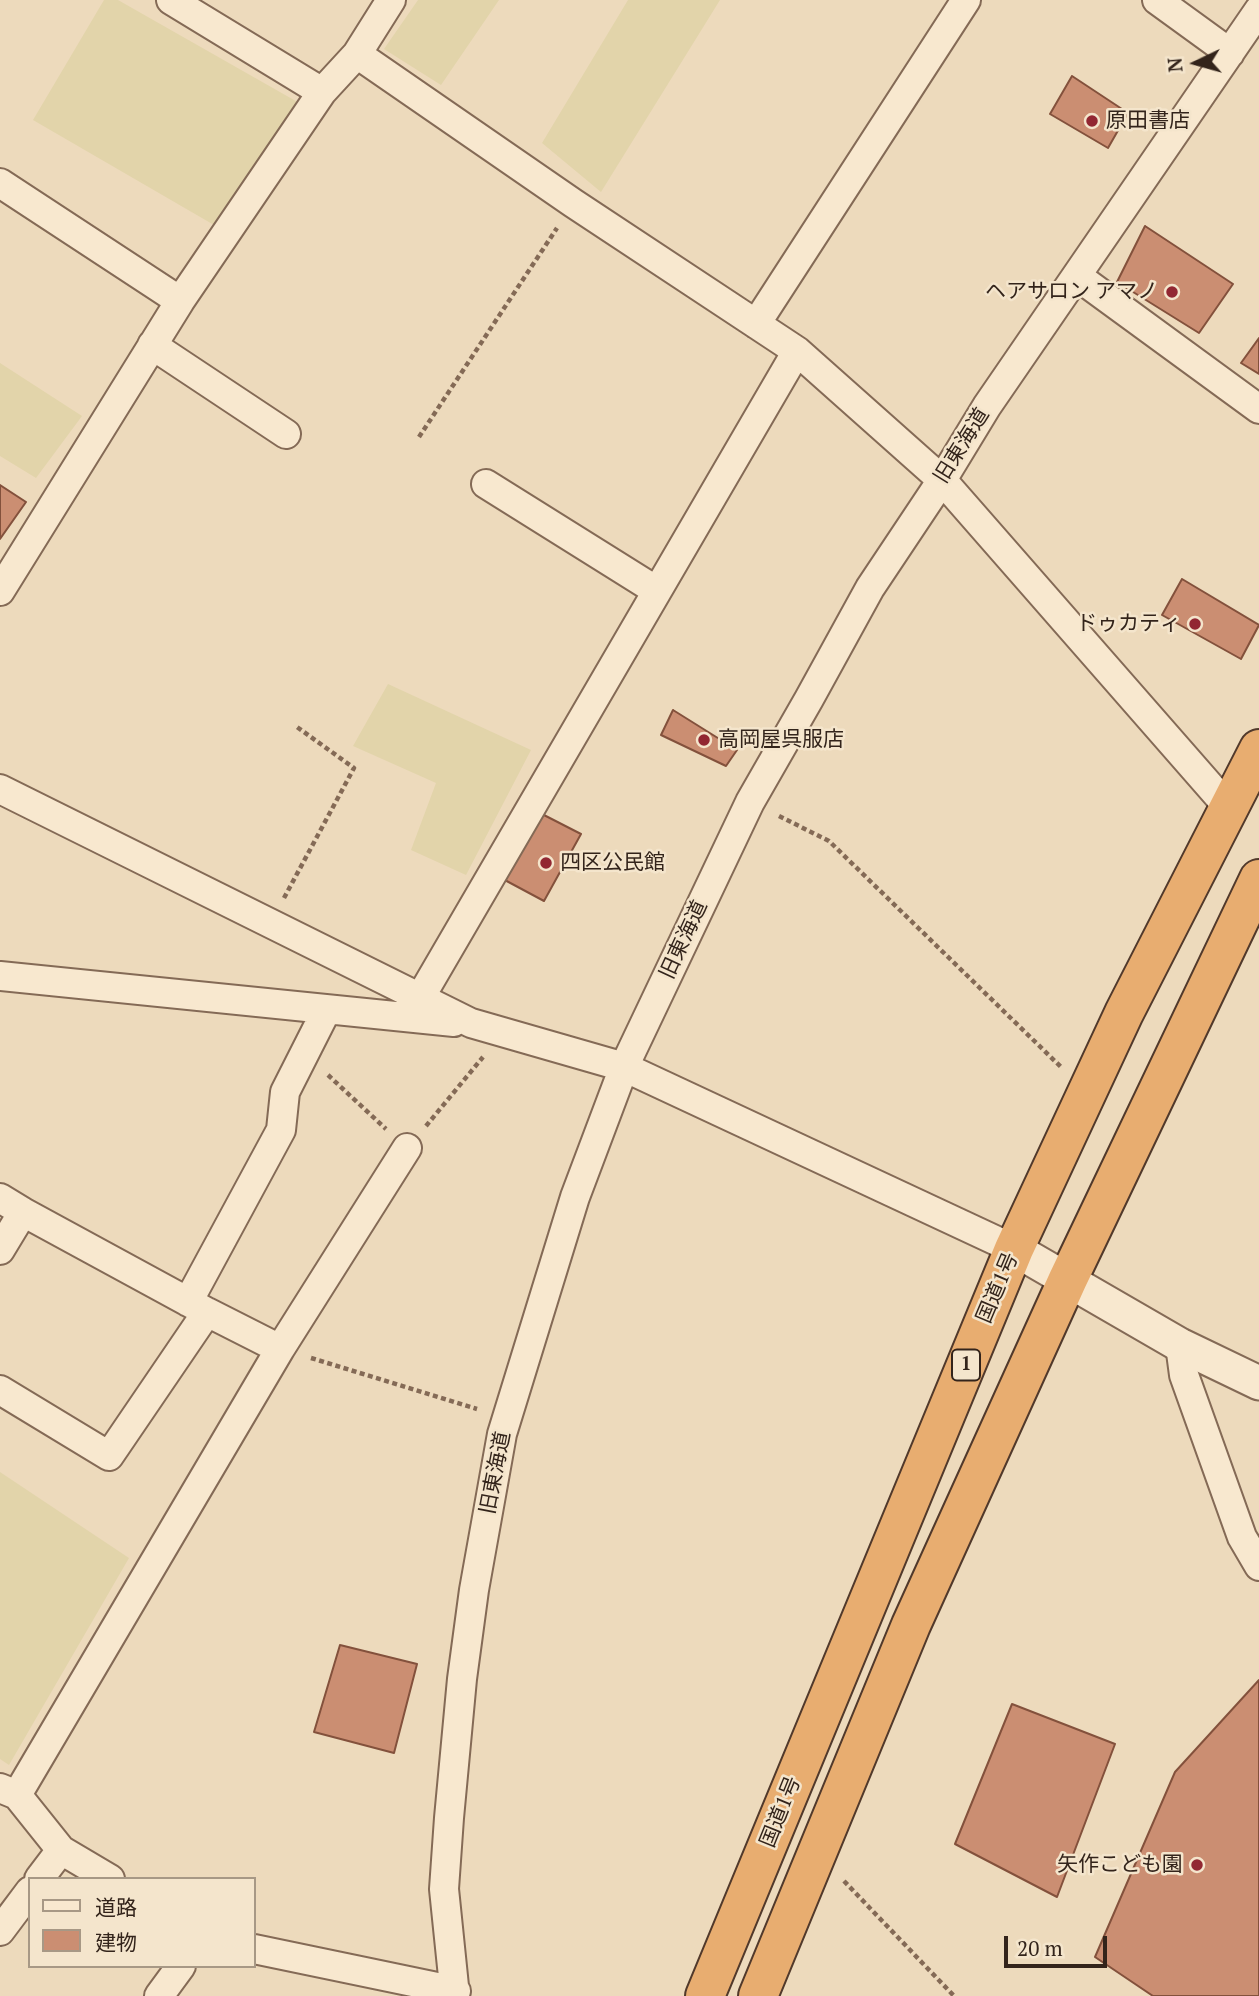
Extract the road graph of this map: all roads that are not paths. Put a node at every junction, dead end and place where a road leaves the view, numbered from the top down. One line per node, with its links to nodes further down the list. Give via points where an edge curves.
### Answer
1 (171, 0): 8 (street)
2 (391, 0): 7 (street)
3 (966, 0): 12 (street)
4 (1157, 0): 6 (street)
5 (1259, 10): 6 (street, 旧東海道)
6 (1230, 53): 10 (street, 旧東海道)
7 (357, 54): 8 (street); 12 (street)
8 (322, 92): 11 (street)
9 (0, 183): 11 (street)
10 (1077, 276): 15 (street); 17 (street, 旧東海道)
11 (180, 301): 13 (street)
12 (756, 324): 14 (street)
13 (152, 345): 16 (street); 19 (street)
14 (797, 351): 17 (street); 20 (street)
15 (1259, 409)
16 (286, 434)
17 (942, 480): 23 (street); 29 (street, 旧東海道, via 870,588 750,802)
18 (485, 484): 20 (street)
19 (0, 591)
20 (657, 591): 26 (street)
21 (1259, 749): 23 (highway, 国道1号 / 1)
22 (0, 789): 26 (street)
23 (1229, 808): 32 (highway, 国道1号 / 1, via 1124,1013)
24 (1259, 879): 34 (highway)
25 (0, 976): 27 (street)
26 (420, 998): 28 (street)
27 (327, 1009): 28 (street); 35 (street, via 285,1092 281,1130)
28 (471, 1023): 29 (street)
29 (624, 1067): 32 (street); 49 (street, 旧東海道, via 575,1197 502,1434 474,1590 449,1818 444,1889)
30 (407, 1148): 37 (street)
31 (11, 1205): 33 (street); 35 (street)
32 (1014, 1249): 34 (street); 51 (highway, 国道1号 / 1)
33 (0, 1250)
34 (1068, 1279): 36 (street); 52 (highway, via 911,1625)
35 (197, 1307): 37 (street); 39 (street, via 109,1456)
36 (1180, 1345): 38 (street); 40 (street, via 1188,1388 1242,1537)
37 (280, 1349): 41 (street)
38 (1259, 1383)
39 (0, 1390)
40 (1259, 1566)
41 (8, 1792): 42 (street)
42 (61, 1850): 43 (street); 44 (street)
43 (41, 1877)
44 (107, 1877)
45 (28, 1894): 46 (street)
46 (0, 1931)
47 (256, 1950): 49 (street)
48 (180, 1968): 50 (street)
49 (455, 1994)
50 (159, 1996)
51 (705, 1996)
52 (758, 1996)

